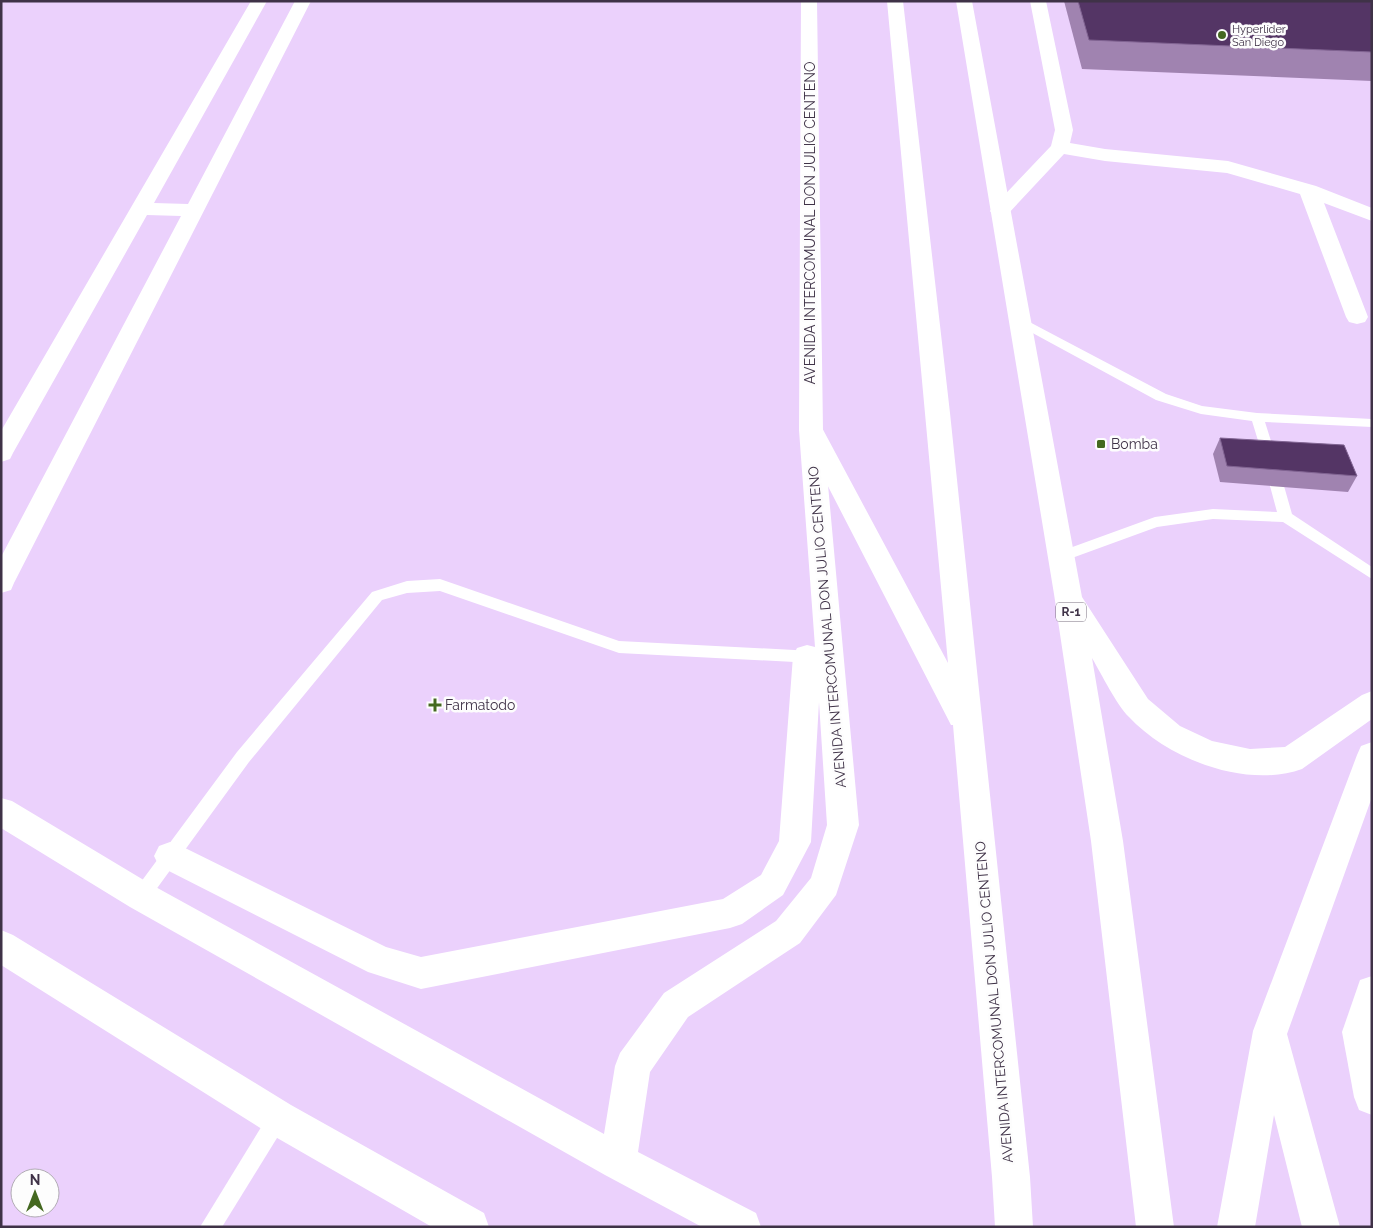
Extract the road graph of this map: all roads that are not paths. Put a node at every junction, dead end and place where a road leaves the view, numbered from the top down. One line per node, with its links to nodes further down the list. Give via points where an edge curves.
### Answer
1 (259, 1): 9 (street)
2 (303, 1): 10 (street)
3 (809, 1): 17 (street, AVENIDA INTERCOMUNAL DON JULIO CENTENO)
4 (895, 1): 28 (street, AVENIDA INTERCOMUNAL DON JULIO CENTENO)
5 (964, 1): 11 (street, R-1)
6 (1038, 1): 7 (street, via 1064,130)
7 (1060, 147): 8 (street, via 1105,155 1228,167); 11 (street)
8 (1309, 190): 12 (street); 13 (street)
9 (141, 209): 10 (street); 18 (street)
10 (195, 210): 24 (street)
11 (1000, 211): 14 (street, R-1)
12 (1372, 216)
13 (1357, 317)
14 (1020, 320): 15 (lane, via 1161,397 1201,410); 22 (street, R-1)
15 (1257, 417): 16 (lane); 19 (lane)
16 (1372, 423)
17 (811, 430): 26 (street, AVENIDA INTERCOMUNAL DON JULIO CENTENO); 28 (street)
18 (1, 453)
19 (1269, 457)
20 (1277, 486): 21 (lane)
21 (1286, 516): 22 (lane, via 1213,514 1155,522); 23 (lane)
22 (1061, 557): 25 (street, R-1)
23 (1372, 574)
24 (1, 583)
25 (1068, 594): 27 (street, via 1138,708 1170,735 1208,753 1250,762 1291,760); 43 (street, R-1, via 1107,841)
26 (818, 657): 31 (lane, via 619,647 440,585 407,587 378,596 243,757); 31 (street, via 795,842 772,884 730,913 421,973 380,961); 38 (street, AVENIDA INTERCOMUNAL DON JULIO CENTENO, via 843,825 825,884 788,932 676,1005 633,1066)
27 (1372, 702)
28 (968, 729): 42 (street, AVENIDA INTERCOMUNAL DON JULIO CENTENO)
29 (1372, 755): 35 (street)
30 (1, 811): 32 (street)
31 (170, 856): 32 (lane)
32 (142, 896): 38 (street)
33 (1, 946): 37 (street)
34 (1372, 992): 36 (street, via 1360,1032)
35 (1270, 1031): 44 (street); 45 (street)
36 (1372, 1098)
37 (278, 1118): 39 (lane); 40 (street)
38 (618, 1162): 41 (street)
39 (210, 1227)
40 (470, 1227)
41 (742, 1227)
42 (1014, 1227)
43 (1155, 1227)
44 (1236, 1227)
45 (1321, 1227)

